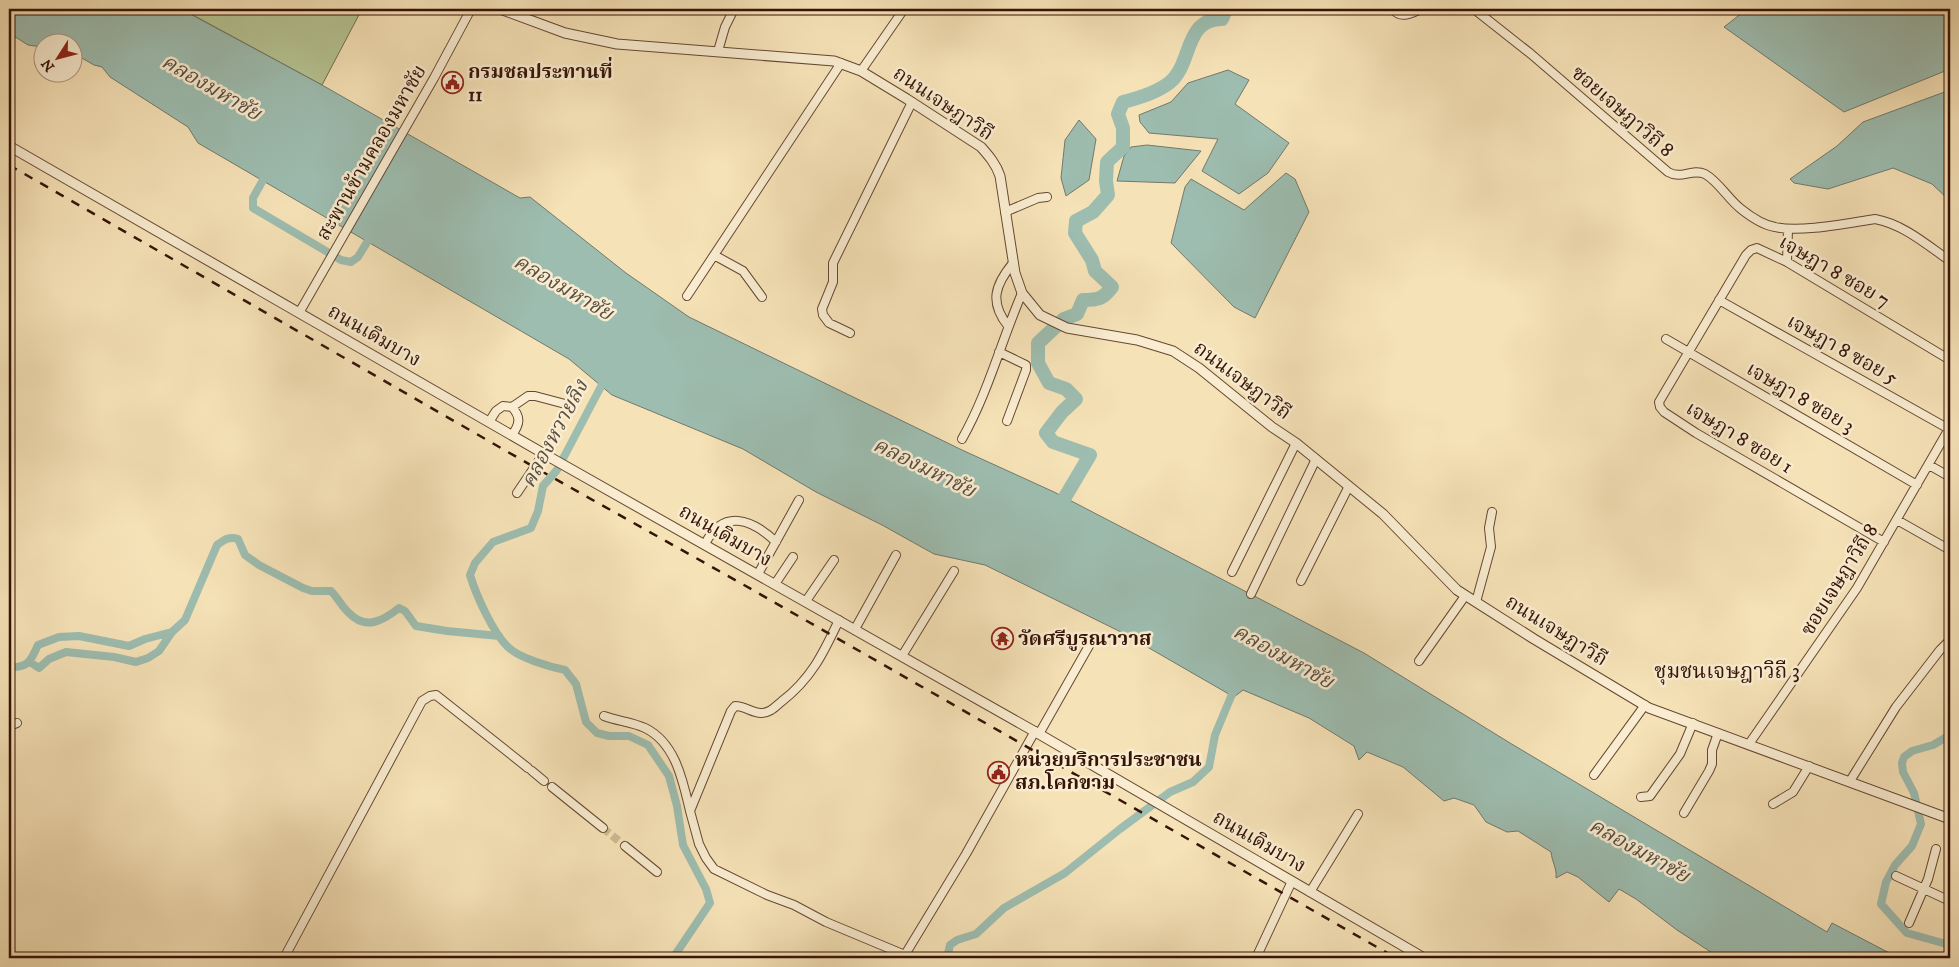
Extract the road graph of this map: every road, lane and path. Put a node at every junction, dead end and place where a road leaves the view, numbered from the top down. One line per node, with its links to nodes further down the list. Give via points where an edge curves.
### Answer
1 (471, 9): 24 (street, สะพานข้ามคลองมหาชัย)
2 (500, 9): 8 (street, ถนนเจษฎาวิถี, via 588,39)
3 (734, 9): 8 (street)
4 (904, 9): 10 (street)
5 (1392, 9): 6 (street, via 1402,15)
6 (1421, 9)
7 (1474, 9): 15 (street, ซอยเจษฎาวิถี 8, via 1668,172 1674,176 1700,172 1739,208 1773,227)
8 (718, 51): 9 (street, ถนนเจษฎาวิถี)
9 (842, 63): 10 (street, ถนนเจษฎาวิถี); 16 (street)
10 (861, 71): 11 (street, ถนนเจษฎาวิถี)
11 (912, 102): 14 (street, ถนนเจษฎาวิถี, via 981,147 990,157 1000,176); 27 (street, via 834,263 833,282 822,309 823,315 829,323)
12 (9, 146): 24 (street, ถนนเดิมบาง)
13 (1047, 197): 14 (street)
14 (1005, 212): 19 (street, ถนนเจษฎาวิถี)
15 (1788, 230): 17 (street, ซอยเจษฎาวิถี 8, via 1875,219 1886,221); 18 (street)
16 (714, 255): 21 (street); 22 (street, via 743,271)
17 (1950, 261)
18 (1786, 262): 23 (street, เจษฎา 8 ซอย 7, via 1763,250 1751,250); 31 (street, เจษฎา 8 ซอย 7)
19 (1013, 263): 20 (street, ถนนเจษฎาวิถี); 25 (street, via 998,285 997,294 999,311)
20 (1022, 293): 25 (street); 39 (street, ถนนเจษฎาวิถี, via 1033,308 1063,327 1137,340 1173,351)
21 (687, 296)
22 (762, 297)
23 (1719, 300): 26 (street, เจษฎา 8 ซอย 7); 36 (street, เจษฎา 8 ซอย 5)
24 (299, 313): 35 (street, ถนนเดิมบาง)
25 (1008, 326): 29 (street)
26 (1704, 326): 30 (street, เจษฎา 8 ซอย 1)
27 (850, 333)
28 (1666, 339): 30 (street, เจษฎา 8 ซอย 3)
29 (999, 352): 34 (street, via 1026,366); 38 (street, via 980,404)
30 (1689, 353): 44 (street, เจษฎา 8 ซอย 3); 51 (street, เจษฎา 8 ซอย 1, via 1659,402 1664,412)
31 (1950, 360)
32 (569, 405): 33 (street, via 528,396)
33 (512, 407): 35 (street, via 502,406); 37 (street, via 519,419)
34 (1007, 421)
35 (489, 422): 37 (street, ถนนเดิมบาง)
36 (1950, 428): 42 (street, ซอยเจษฎาวิถี 8)
37 (512, 435): 40 (street, ถนนเดิมบาง)
38 (962, 440)
39 (1296, 443): 41 (street, ถนนเจษฎาวิถี); 58 (street)
40 (544, 453): 46 (street); 52 (street, ถนนเดิมบาง)
41 (1316, 459): 45 (street, ถนนเจษฎาวิถี); 62 (street)
42 (1929, 464): 43 (street); 44 (street, ซอยเจษฎาวิถี 8)
43 (1950, 477)
44 (1917, 485): 49 (street, ซอยเจษฎาวิถี 8)
45 (1349, 486): 60 (street); 63 (street, ถนนเจษฎาวิถี, via 1398,528)
46 (517, 493)
47 (799, 500): 50 (street)
48 (1492, 512): 65 (street, via 1488,528 1491,547)
49 (1897, 520): 51 (street, ซอยเจษฎาวิถี 8); 53 (street)
50 (776, 542): 52 (street, via 746,522 735,521 717,526); 59 (street)
51 (1884, 542): 79 (street, ซอยเจษฎาวิถี 8, via 1839,616)
52 (705, 544): 59 (street, ถนนเดิมบาง)
53 (1950, 550)
54 (896, 555): 67 (street)
55 (793, 557): 61 (street)
56 (834, 560): 64 (street)
57 (954, 571): 70 (street)
58 (1232, 572)
59 (758, 574): 61 (street, ถนนเดิมบาง)
60 (1301, 581)
61 (775, 584): 64 (street, ถนนเดิมบาง)
62 (1251, 594)
63 (1465, 596): 65 (street, ถนนเจษฎาวิถี); 71 (street)
64 (806, 602): 66 (street, ถนนเดิมบาง)
65 (1476, 602): 72 (street, ถนนเจษฎาวิถี)
66 (839, 620): 67 (street, ถนนเดิมบาง); 87 (street, via 825,652 793,693 770,711 762,713 735,706 731,711)
67 (855, 629): 70 (street, ถนนเดิมบาง)
68 (1950, 640): 83 (street, via 1896,707)
69 (1090, 644): 77 (street)
70 (902, 656): 77 (street, ถนนเดิมบาง)
71 (1418, 660)
72 (1645, 705): 75 (street, ถนนเจษฎาวิถี); 81 (street)
73 (604, 716): 87 (street, via 645,728 670,750)
74 (17, 723): 76 (street)
75 (1693, 724): 78 (street, ถนนเจษฎาวิถี); 85 (street, via 1675,762 1650,796)
76 (9, 726)
77 (1037, 733): 96 (street, ถนนเดิมบาง); 101 (street)
78 (1718, 733): 79 (street, ถนนเจษฎาวิถี); 88 (street, via 1712,750 1712,764)
79 (1750, 744): 80 (street, ถนนเจษฎาวิถี)
80 (1810, 766): 83 (street, ถนนเจษฎาวิถี); 86 (street, via 1793,792)
81 (1594, 775)
82 (544, 781): 102 (street, via 436,695 422,700)
83 (1850, 781): 90 (street, ถนนเจษฎาวิถี)
84 (552, 788): 91 (street)
85 (1641, 797)
86 (1773, 804)
87 (690, 811): 101 (street, via 700,844 714,869)
88 (1684, 813)
89 (1358, 814): 98 (street)
90 (1950, 819)
91 (603, 828)
92 (626, 846): 94 (street)
93 (1936, 849): 97 (street)
94 (657, 872)
95 (1896, 876): 97 (street)
96 (1292, 881): 98 (street, ถนนเดิมบาง); 103 (street)
97 (1924, 889): 99 (street); 100 (street)
98 (1310, 892): 104 (street, ถนนเดิมบาง)
99 (1950, 901)
100 (1909, 923)
101 (904, 957)
102 (284, 958)
103 (1256, 958)
104 (1424, 958)

